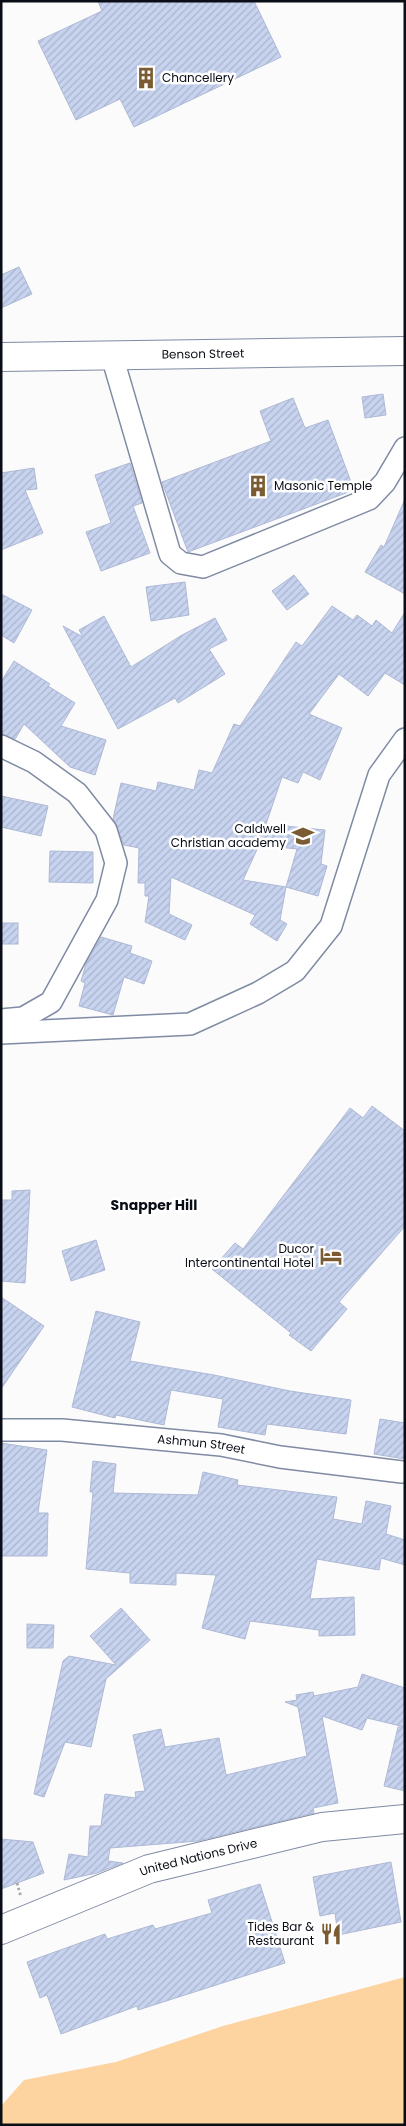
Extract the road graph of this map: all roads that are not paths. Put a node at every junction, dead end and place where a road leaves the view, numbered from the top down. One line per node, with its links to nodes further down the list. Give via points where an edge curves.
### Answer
1 (405, 351): 2 (main road, Benson Street)
2 (112, 356): 3 (main road, Benson Street); 4 (street, via 170,554 181,563 203,567 370,499 385,482)
3 (1, 357)
4 (405, 448)
5 (405, 739): 8 (street, via 379,775 331,926 295,971 258,993 190,1024)
6 (1, 746): 7 (street, via 34,762 77,793 106,830 116,863 107,900 52,1002 23,1018)
7 (1, 1020)
8 (1, 1033)
9 (1, 1430): 10 (street, Ashmun Street, via 62,1430 221,1445 280,1458)
10 (402, 1472)
11 (405, 1819): 12 (main road, United Nations Drive, via 322,1827 149,1869)
12 (1, 1930)

